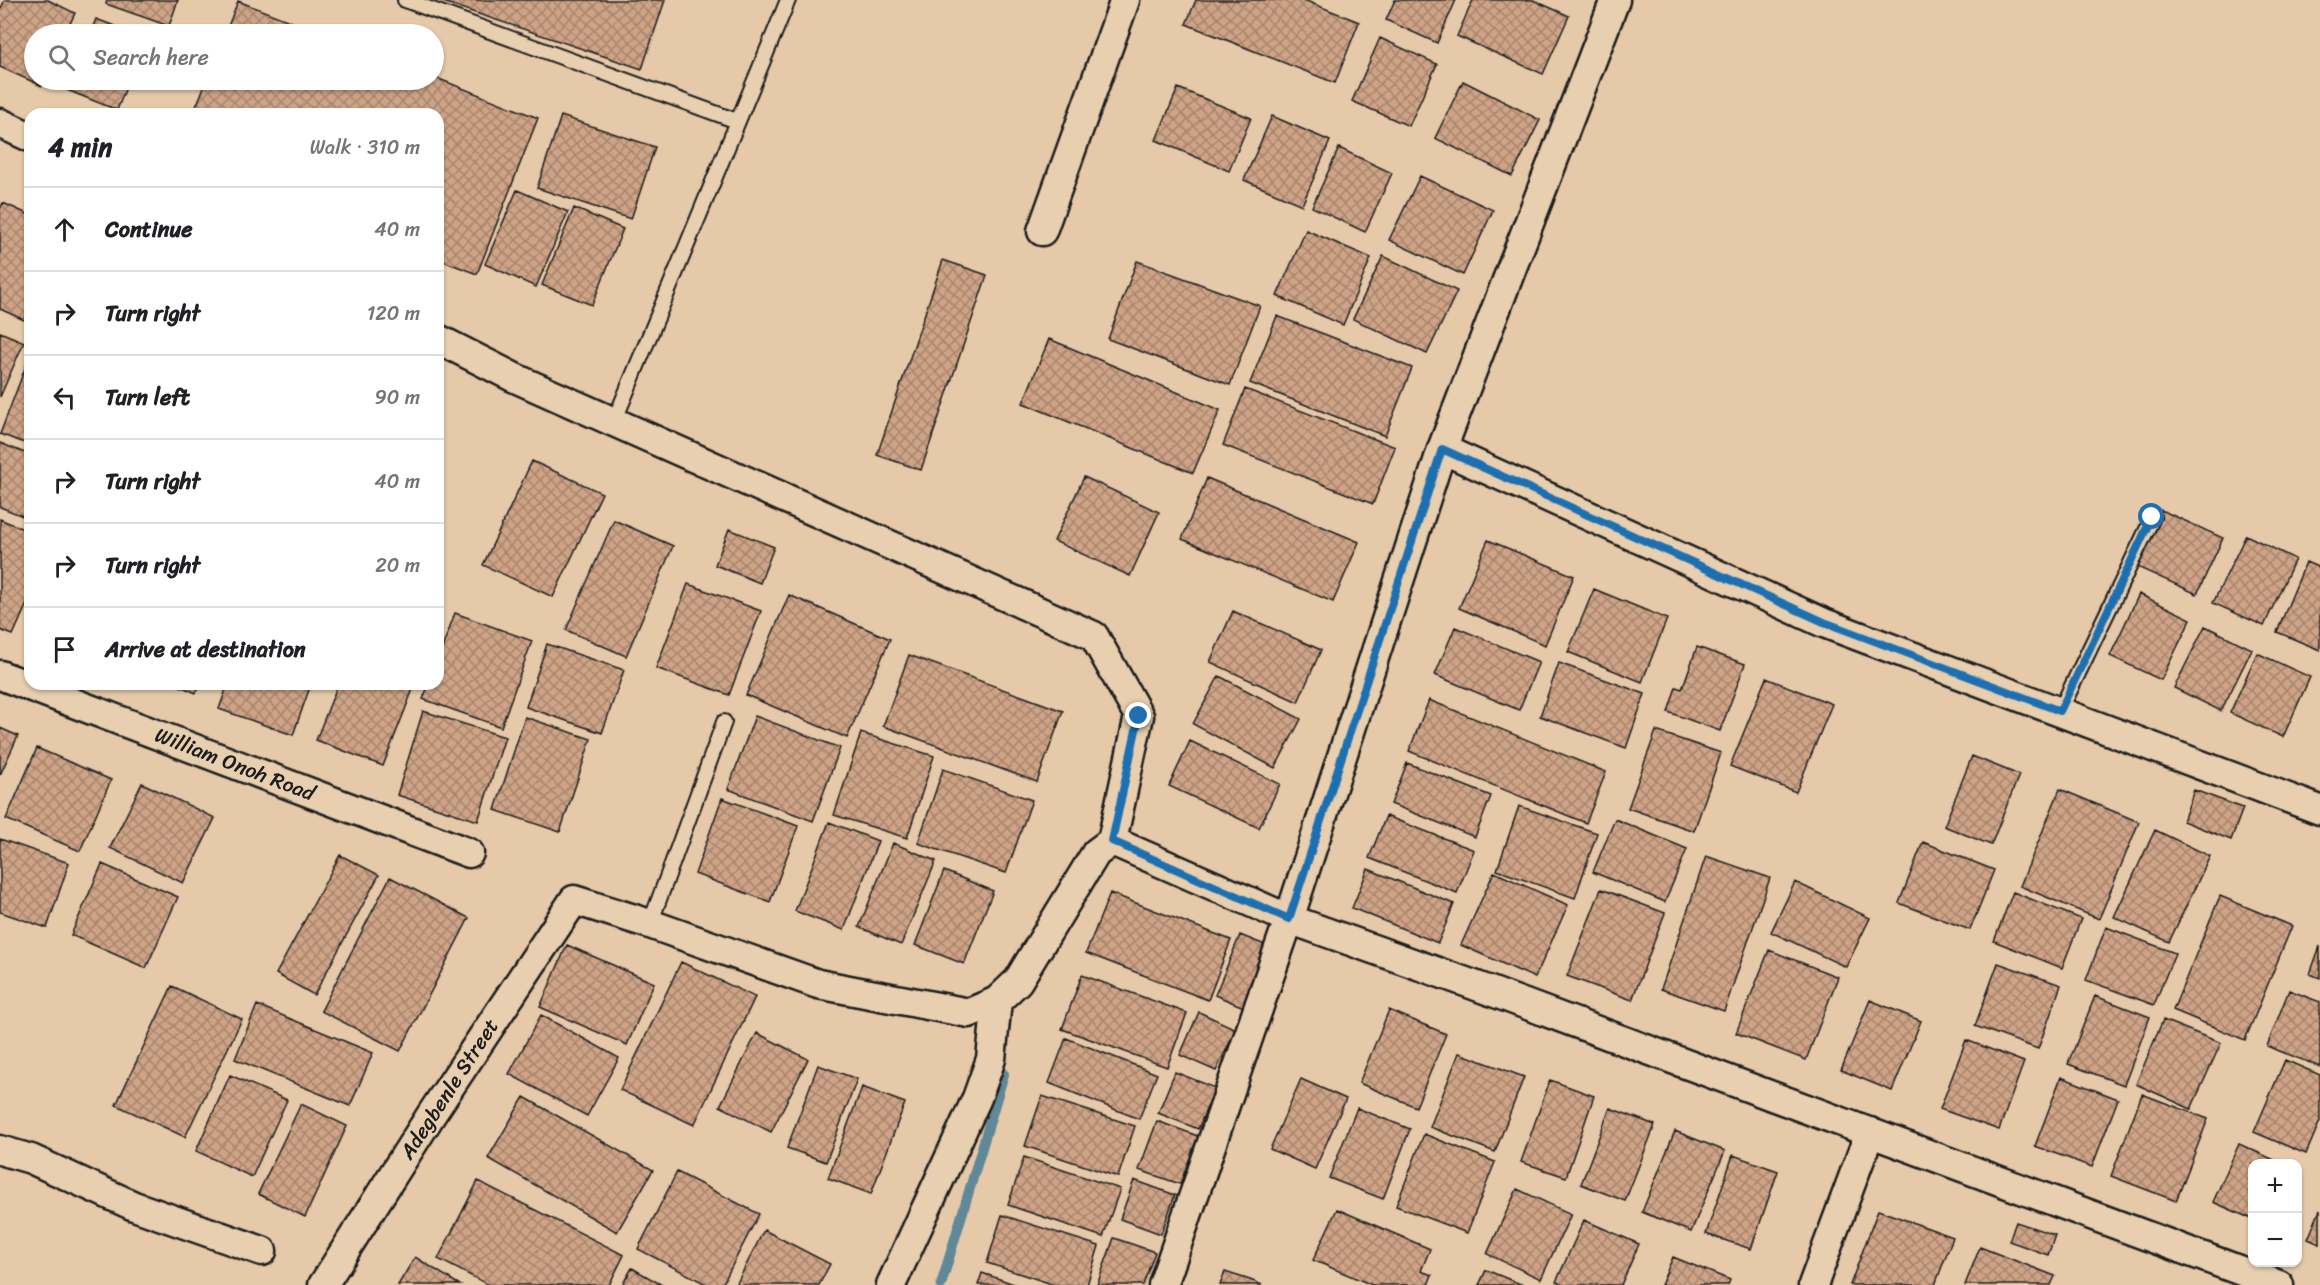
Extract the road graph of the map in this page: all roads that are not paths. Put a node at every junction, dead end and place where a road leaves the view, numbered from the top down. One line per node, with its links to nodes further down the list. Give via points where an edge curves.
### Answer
1 (405, 0): 5 (lane)
2 (788, 0): 5 (lane)
3 (1125, 0): 8 (street)
4 (1615, 0): 11 (street)
5 (737, 122): 10 (lane)
6 (0, 123): 7 (street)
7 (24, 134)
8 (1042, 231)
9 (444, 342): 10 (street)
10 (614, 422): 19 (street, via 1094,636 1139,716)
11 (1442, 449): 16 (street, via 1824,622); 21 (street)
12 (2152, 517): 16 (lane)
13 (0, 675): 14 (street, William Onoh Road)
14 (24, 684)
15 (40, 690): 20 (street, William Onoh Road)
16 (2060, 711): 18 (street)
17 (724, 722): 22 (lane)
18 (2320, 810)
19 (1112, 841): 21 (street); 23 (street, via 1096,853 1018,981)
20 (469, 853)
21 (1289, 919): 24 (street); 29 (street)
22 (650, 924): 23 (street, via 818,984 969,1013); 27 (street, Adegbenle Street, via 574,900)
23 (997, 1001): 28 (street, via 991,1059 977,1098)
24 (1870, 1132): 30 (street); 31 (street)
25 (0, 1150): 26 (street, via 31,1159 134,1206)
26 (262, 1251)
27 (324, 1282)
28 (891, 1285)
29 (1163, 1285)
30 (1813, 1285)
31 (2279, 1285)

